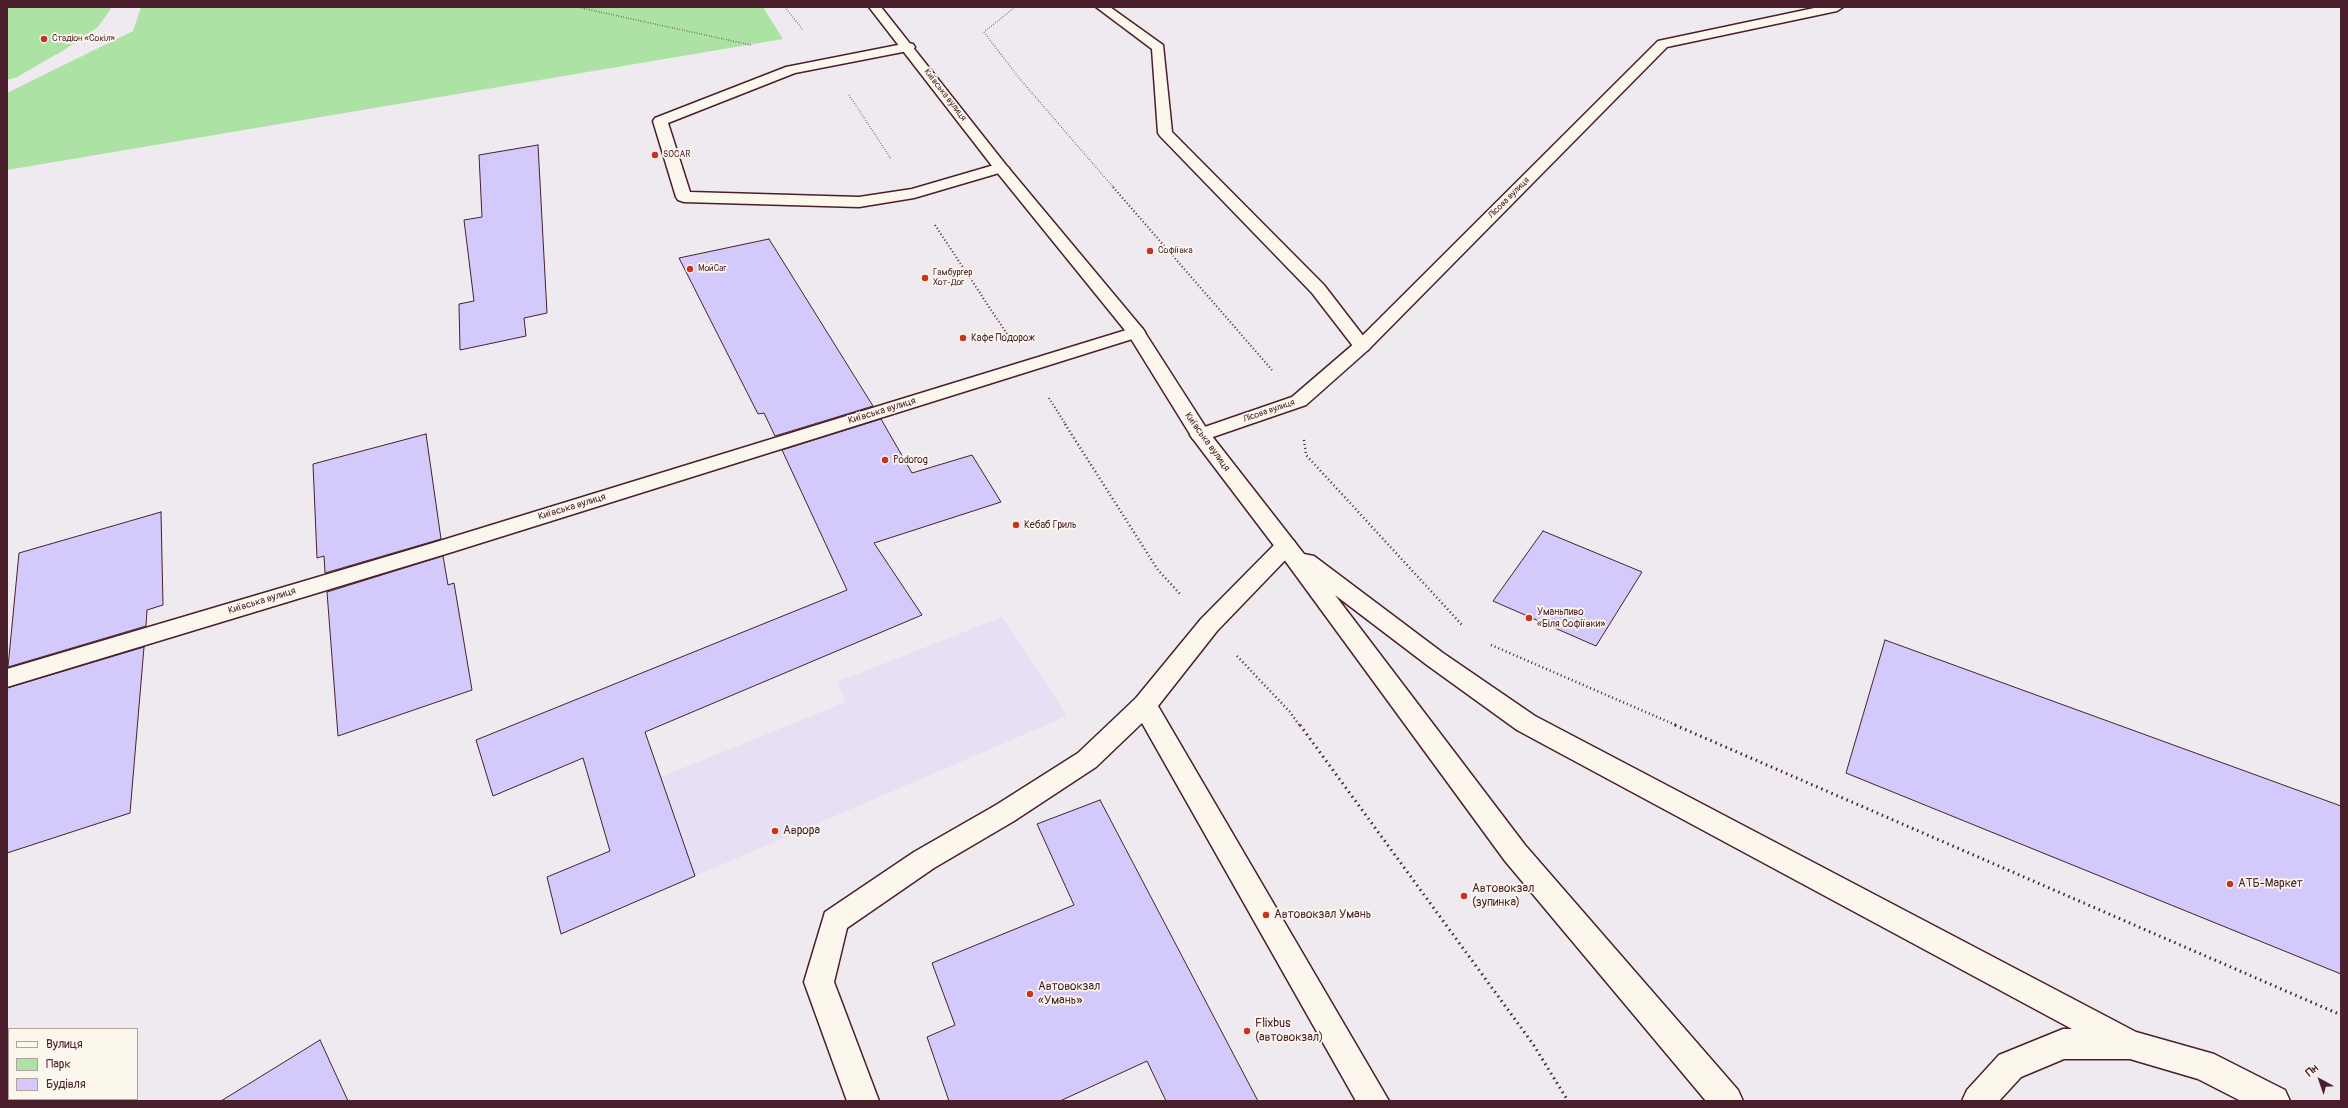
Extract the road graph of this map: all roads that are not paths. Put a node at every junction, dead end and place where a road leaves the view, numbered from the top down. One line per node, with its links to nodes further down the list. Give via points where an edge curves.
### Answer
1 (875, 7): 4 (main road, Київська вулиця)
2 (1102, 7): 7 (main road, via 1158,48 1165,133 1318,289)
3 (1837, 7): 7 (main road, Лісова вулиця, via 1663,44)
4 (908, 47): 5 (main road, Київська вулиця); 5 (main road, via 791,70 660,121 684,198 859,202 914,193)
5 (1001, 168): 6 (main road, Київська вулиця)
6 (1136, 332): 8 (main road, Київська вулиця); 10 (main road, Київська вулиця, via 449,545)
7 (1362, 346): 8 (main road, Лісова вулиця, via 1299,401)
8 (1200, 435): 9 (main road, Київська вулиця)
9 (1286, 546): 11 (main road, via 1209,625); 12 (main road, via 1435,659 1526,723); 15 (main road, via 1515,853)
10 (7, 678)
11 (1145, 705): 13 (main road, via 1087,760 1005,813 924,860 835,921 819,982); 14 (main road)
12 (2131, 1045): 16 (main road, via 2063,1044 2010,1066); 17 (main road, via 2203,1065)
13 (863, 1101)
14 (1373, 1101)
15 (1727, 1101)
16 (1978, 1101)
17 (2274, 1101)

